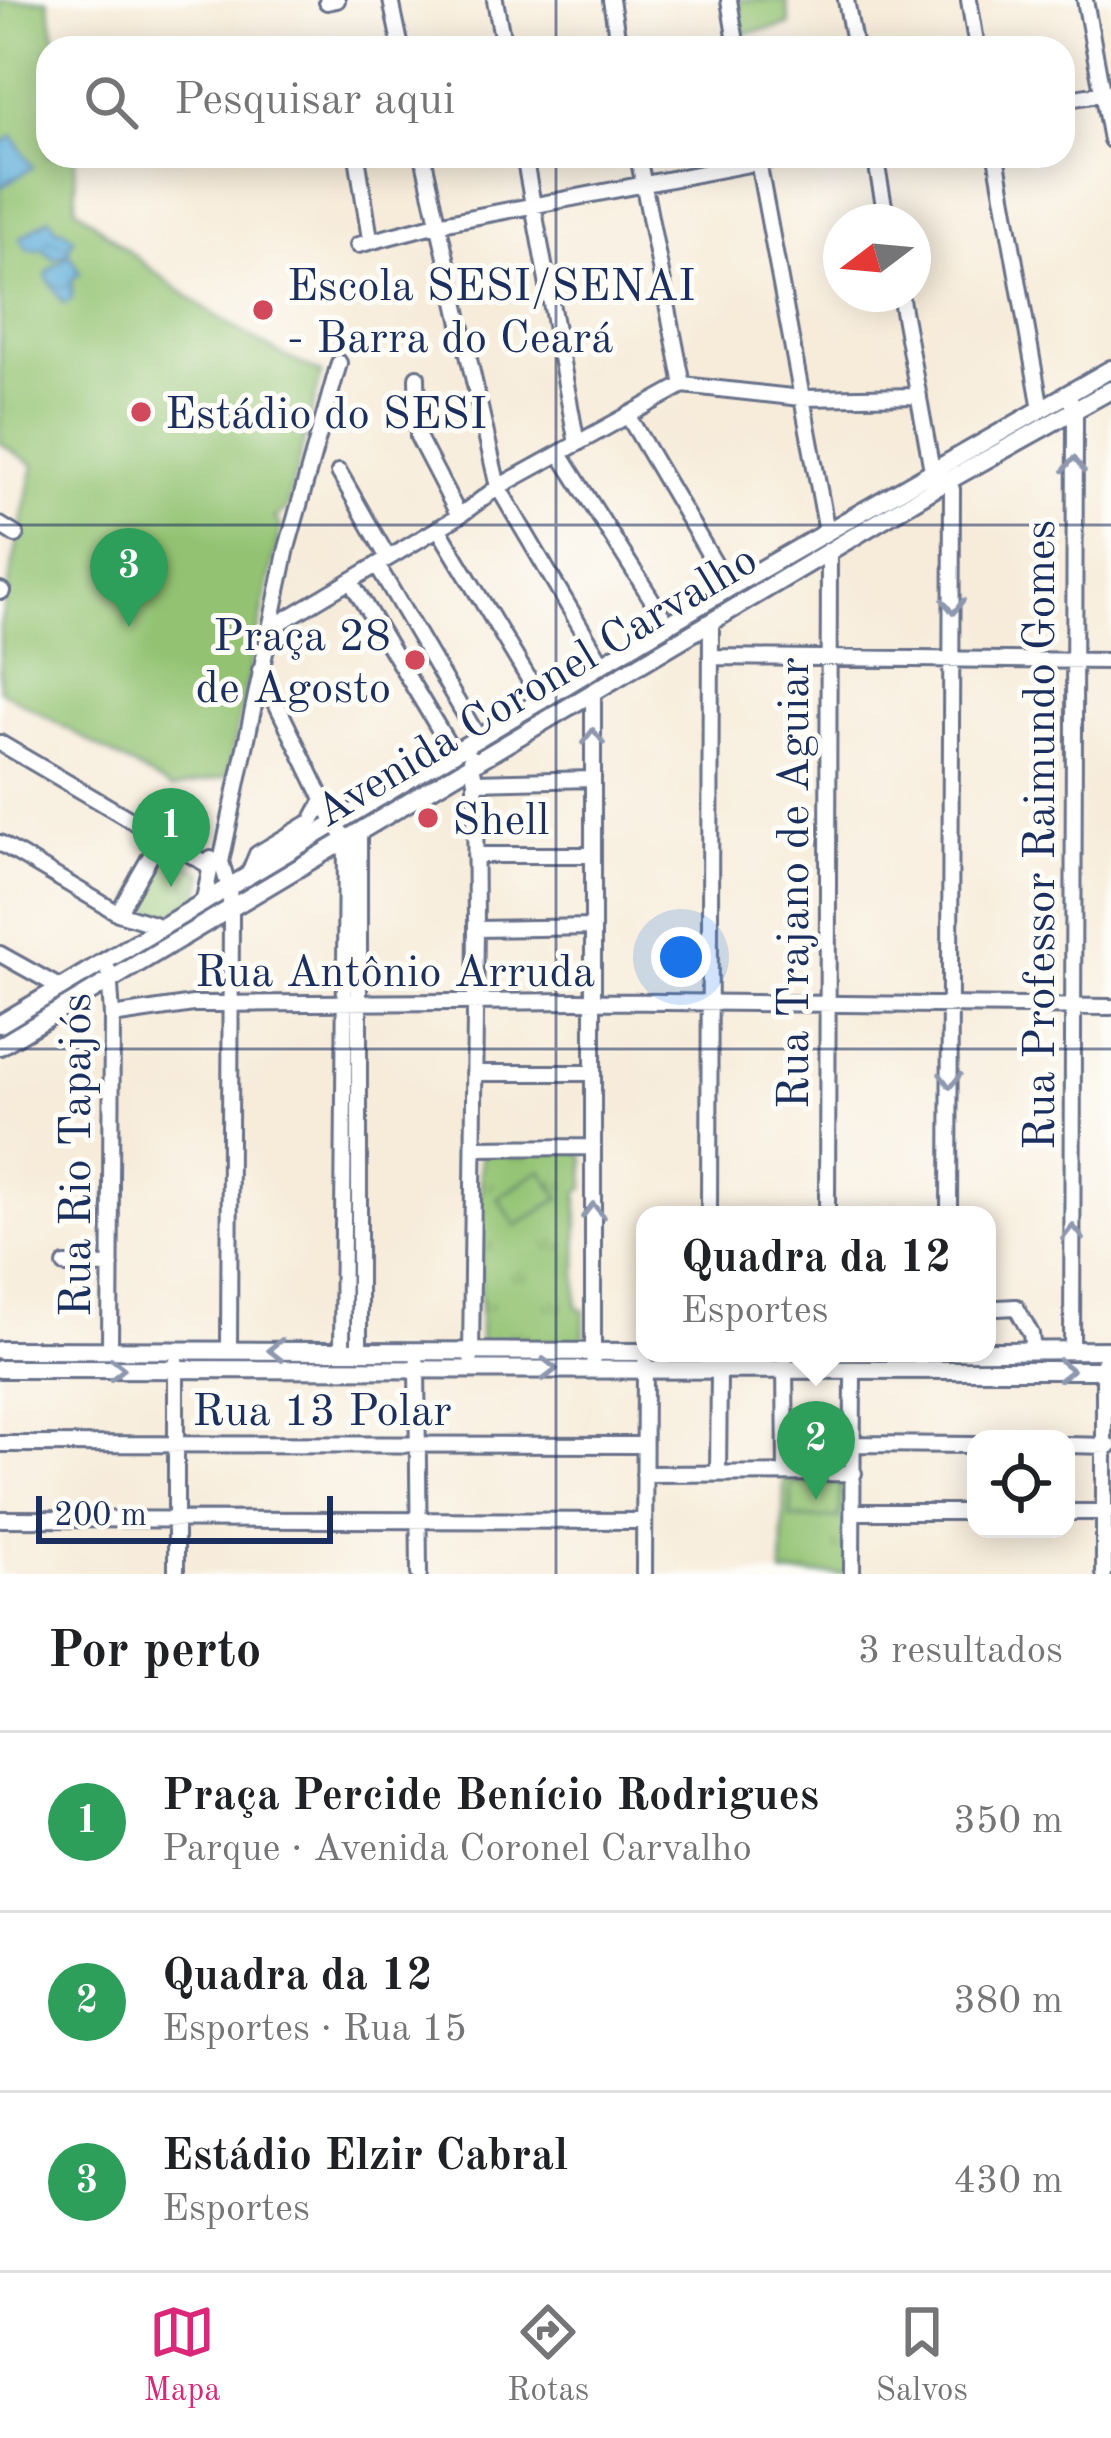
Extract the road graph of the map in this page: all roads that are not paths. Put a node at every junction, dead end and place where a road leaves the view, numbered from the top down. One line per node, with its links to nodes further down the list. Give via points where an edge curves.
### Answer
1 (391, 0): 8 (street)
2 (495, 0): 9 (street)
3 (611, 0): 10 (street)
4 (729, 0): 11 (street)
5 (846, 0): 12 (street)
6 (969, 0): 13 (street)
7 (1085, 0): 14 (street)
8 (398, 36)
9 (502, 36)
10 (617, 36)
11 (735, 36)
12 (853, 36)
13 (975, 36)
14 (1107, 93): 15 (street); 16 (street)
15 (1075, 98)
16 (1111, 140)
17 (358, 168): 28 (street, via 364,242)
18 (425, 168): 28 (street)
19 (526, 168): 27 (street)
20 (640, 168): 25 (street)
21 (721, 168): 25 (street)
22 (760, 168): 36 (street, Rua Trajano de Aguiar)
23 (877, 168): 26 (street)
24 (998, 168): 38 (street)
25 (643, 187): 27 (street); 33 (street)
26 (884, 204)
27 (533, 206): 28 (street); 40 (street)
28 (437, 224): 44 (street)
29 (903, 312): 35 (street)
30 (339, 363): 55 (street)
31 (1111, 370): 37 (main road, Avenida Coronel Carvalho)
32 (417, 377): 45 (street, via 418,437)
33 (682, 385): 36 (street); 39 (street)
34 (1111, 389): 37 (main road, Avenida Coronel Carvalho)
35 (919, 396): 36 (street); 43 (street)
36 (801, 398): 49 (street, Rua Trajano de Aguiar)
37 (1071, 403): 38 (main road, Avenida Coronel Carvalho); 43 (main road, Avenida Coronel Carvalho); 59 (street, Rua Professor Raimundo Gomes, one-way to 37)
38 (1041, 409): 43 (main road, Avenida Coronel Carvalho)
39 (628, 416): 40 (street); 52 (street)
40 (578, 444): 41 (street)
41 (560, 454): 44 (street); 54 (street)
42 (339, 472): 50 (street)
43 (938, 476): 49 (main road, Avenida Coronel Carvalho); 58 (street, one-way to 58, via 952,488)
44 (498, 487): 45 (street); 61 (street)
45 (459, 516): 47 (street)
46 (0, 525): 48 (street)
47 (438, 528): 50 (street); 64 (street)
48 (16, 535)
49 (828, 541): 52 (main road, Avenida Coronel Carvalho); 53 (main road, Avenida Coronel Carvalho); 57 (street, Rua Trajano de Aguiar)
50 (382, 561): 51 (street); 66 (street)
51 (351, 581): 55 (street); 66 (street)
52 (729, 588): 54 (main road, Avenida Coronel Carvalho)
53 (711, 621): 56 (street); 63 (main road, Avenida Coronel Carvalho)
54 (668, 625): 61 (main road, Avenida Coronel Carvalho)
55 (271, 628): 62 (street)
56 (712, 657): 57 (street); 89 (street)
57 (827, 658): 58 (street); 90 (street, Rua Trajano de Aguiar)
58 (953, 660): 59 (street); 91 (street)
59 (1072, 660): 60 (street); 92 (street, Rua Professor Raimundo Gomes)
60 (1111, 661)
61 (602, 663): 64 (main road, Avenida Coronel Carvalho)
62 (260, 670): 68 (street); 74 (street)
63 (592, 691): 66 (main road, Avenida Coronel Carvalho); 67 (street, one-way to 63)
64 (542, 701): 66 (main road, Avenida Coronel Carvalho)
65 (0, 743): 70 (street)
66 (470, 757): 67 (street); 69 (main road, Avenida Coronel Carvalho); 72 (street)
67 (593, 779): 73 (street)
68 (323, 800): 69 (street); 75 (street, Avenida Coronel Carvalho, via 312,821 257,854)
69 (347, 832): 75 (main road, Avenida Coronel Carvalho); 76 (main road, Avenida Coronel Carvalho); 85 (street)
70 (162, 836): 74 (street); 78 (street)
71 (0, 843): 78 (street)
72 (475, 855): 73 (street); 81 (street)
73 (593, 855): 80 (street)
74 (214, 863): 76 (street); 77 (street)
75 (247, 878): 76 (main road, Avenida Coronel Carvalho)
76 (230, 897): 77 (main road, Avenida Coronel Carvalho); 83 (main road, Avenida Coronel Carvalho); 87 (street)
77 (203, 904): 79 (main road, Avenida Coronel Carvalho)
78 (118, 913): 79 (street)
79 (163, 927): 83 (main road, Avenida Coronel Carvalho)
80 (593, 927): 81 (street); 88 (street)
81 (476, 929): 86 (street)
82 (0, 954): 84 (street)
83 (109, 969): 84 (main road, Avenida Coronel Carvalho); 94 (street, Rua Rio Tapajós); 96 (main road, Avenida Coronel Carvalho)
84 (61, 988): 95 (main road, Avenida Coronel Carvalho)
85 (352, 1003): 86 (street, Rua Antônio Arruda); 87 (street, Rua Antônio Arruda); 111 (street)
86 (474, 1003): 88 (street, Rua Antônio Arruda); 98 (street)
87 (230, 1004): 94 (street, Rua Antônio Arruda); 110 (street)
88 (593, 1004): 89 (street, Rua Antônio Arruda); 97 (street)
89 (710, 1005): 90 (street, Rua Antônio Arruda); 101 (street)
90 (829, 1007): 91 (street, Rua Antônio Arruda); 102 (street, Rua Trajano de Aguiar)
91 (952, 1007): 92 (street, Rua Antônio Arruda); 103 (street, one-way to 103)
92 (1075, 1007): 93 (street, Rua Antônio Arruda); 112 (street, Rua Professor Raimundo Gomes, one-way to 92)
93 (1111, 1007)
94 (112, 1016): 105 (street, Rua Rio Tapajós)
95 (2, 1021)
96 (0, 1046)
97 (593, 1072): 98 (street); 99 (street)
98 (474, 1073): 100 (street)
99 (592, 1147): 100 (street); 118 (street, one-way to 99)
100 (474, 1148): 117 (street)
101 (709, 1206)
102 (827, 1206)
103 (949, 1206)
104 (65, 1265): 105 (street)
105 (111, 1266): 108 (street, Rua Rio Tapajós)
106 (998, 1307): 114 (street, via 1016,1307)
107 (0, 1350): 108 (main road)
108 (110, 1350): 109 (main road)
109 (176, 1350): 110 (main road); 127 (street)
110 (229, 1350): 111 (main road, one-way to 110)
111 (351, 1350): 119 (main road)
112 (1072, 1350): 113 (main road); 114 (main road)
113 (1107, 1350): 128 (street)
114 (1033, 1352): 115 (main road)
115 (996, 1356)
116 (636, 1358): 118 (main road)
117 (471, 1360): 118 (main road); 119 (main road)
118 (593, 1360)
119 (417, 1361): 127 (main road); 136 (street)
120 (645, 1362): 133 (street)
121 (668, 1362): 129 (main road)
122 (785, 1362): 126 (main road); 129 (main road); 138 (street)
123 (935, 1362): 126 (main road)
124 (965, 1362): 128 (main road, one-way to 128)
125 (0, 1369): 127 (main road, one-way to 127)
126 (853, 1369): 132 (street)
127 (176, 1370): 131 (street)
128 (1107, 1370): 137 (street)
129 (719, 1371): 141 (street)
130 (0, 1444): 131 (street, Rua 13 Polar)
131 (177, 1444): 136 (street, Rua 13 Polar); 146 (street)
132 (853, 1444): 134 (street); 139 (street)
133 (644, 1445): 136 (street, Rua 13 Polar); 140 (street)
134 (967, 1445)
135 (1075, 1445): 137 (street)
136 (419, 1446): 148 (street)
137 (1107, 1446): 145 (street)
138 (786, 1473): 139 (street); 141 (street)
139 (854, 1473): 142 (street)
140 (644, 1474): 141 (street); 149 (street)
141 (718, 1474)
142 (853, 1512): 143 (street); 153 (street)
143 (967, 1512)
144 (1075, 1512): 145 (street)
145 (1107, 1512): 154 (street)
146 (176, 1518): 147 (street); 148 (street); 150 (street)
147 (0, 1519)
148 (419, 1520): 149 (street); 151 (street)
149 (644, 1521): 152 (street)
150 (176, 1574)
151 (419, 1574)
152 (644, 1574)
153 (853, 1574)
154 (1104, 1574)

